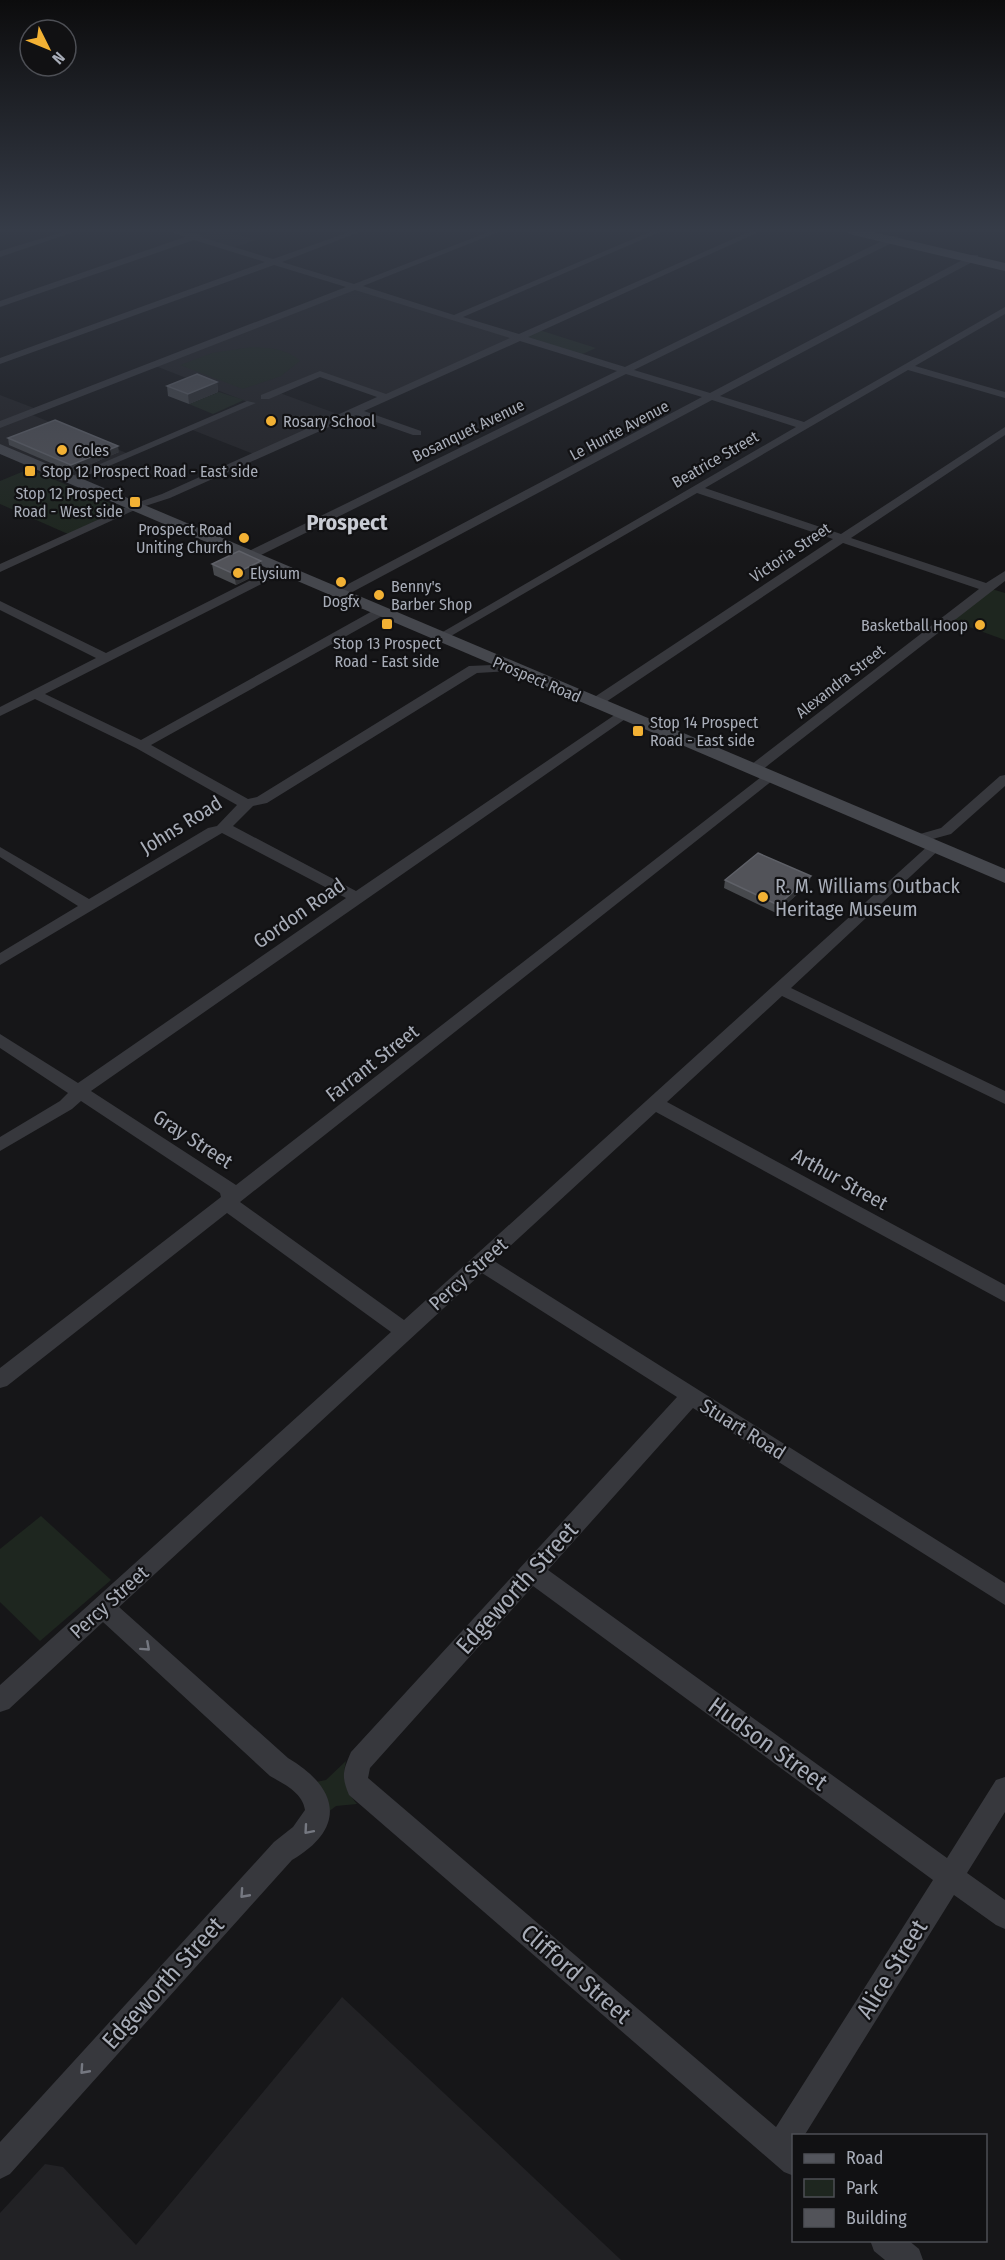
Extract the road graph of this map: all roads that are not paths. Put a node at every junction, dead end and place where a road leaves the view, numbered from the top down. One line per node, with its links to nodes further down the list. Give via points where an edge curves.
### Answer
1 (67, 336): 9 (street)
2 (228, 336): 18 (street)
3 (513, 336): 8 (street)
4 (521, 336): 8 (street)
5 (690, 336): 11 (street, Bosanquet Avenue)
6 (827, 336): 15 (street, Le Hunte Avenue)
7 (959, 336): 10 (street, Beatrice Street)
8 (518, 338): 11 (street); 14 (street)
9 (0, 361)
10 (907, 367): 12 (street); 19 (street, Beatrice Street)
11 (623, 370): 15 (street); 28 (street, Bosanquet Avenue)
12 (1005, 395)
13 (265, 397): 14 (street, via 320,374)
14 (386, 397): 17 (street)
15 (712, 398): 19 (street); 33 (street, Le Hunte Avenue)
16 (251, 403): 23 (street)
17 (355, 411): 21 (street); 25 (street)
18 (0, 425)
19 (805, 426): 24 (street, Beatrice Street)
20 (1005, 430): 27 (street, Victoria Street)
21 (417, 433)
22 (2, 452): 23 (main road, Prospect Road)
23 (70, 479): 26 (main road, Prospect Road)
24 (696, 489): 27 (street); 36 (street, Beatrice Street)
25 (166, 496): 26 (street); 26 (street, via 148,507)
26 (137, 508): 28 (main road, Prospect Road); 29 (street)
27 (841, 538): 32 (street); 40 (street, Victoria Street)
28 (249, 556): 30 (main road, Prospect Road)
29 (0, 568)
30 (281, 569): 33 (main road, Prospect Road); 37 (street)
31 (1005, 575): 32 (street, Alexandra Street)
32 (988, 588): 44 (street, Alexandra Street)
33 (339, 594): 35 (main road, Prospect Road)
34 (0, 605): 37 (street)
35 (380, 612): 36 (main road, Prospect Road); 43 (street)
36 (440, 637): 38 (main road, Prospect Road)
37 (106, 658): 39 (street)
38 (474, 661): 40 (main road, Prospect Road, via 510,668); 46 (street, Johns Road, via 262,800)
39 (34, 694): 41 (street); 43 (street)
40 (595, 703): 42 (main road, Prospect Road)
41 (0, 711)
42 (624, 715): 44 (main road, Prospect Road); 51 (street, Gordon Road)
43 (141, 745): 46 (street)
44 (761, 773): 48 (main road, Prospect Road); 60 (street, Farrant Street)
45 (1005, 779): 48 (street, Percy Street)
46 (248, 803): 47 (street, Johns Road)
47 (222, 829): 51 (street); 52 (street, Johns Road)
48 (935, 842): 50 (main road, Prospect Road); 54 (street, Percy Street)
49 (0, 851): 52 (street)
50 (1005, 877)
51 (357, 898): 56 (street, Gordon Road)
52 (89, 906): 53 (street, Johns Road)
53 (0, 960)
54 (780, 989): 57 (street); 58 (street, Percy Street)
55 (0, 1040): 56 (street, Gray Street)
56 (80, 1092): 59 (street, Gordon Road, via 66,1105); 60 (street, Gray Street, via 229,1190)
57 (1005, 1098)
58 (654, 1103): 61 (street, Percy Street); 62 (street, Arthur Street)
59 (0, 1145)
60 (231, 1199): 63 (street, Gray Street, via 232,1207); 64 (street, Farrant Street)
61 (480, 1262): 63 (street, Percy Street); 65 (street, Stuart Road)
62 (1005, 1294)
63 (405, 1331): 68 (street, Percy Street)
64 (0, 1380)
65 (692, 1396): 66 (street, Edgeworth Street); 67 (street, Stuart Road)
66 (532, 1572): 70 (street, Edgeworth Street, via 360,1761 355,1776); 72 (street, Hudson Street)
67 (1005, 1595)
68 (102, 1607): 69 (street, Percy Street); 76 (street, Edgeworth Street, one-way to 76, via 279,1767 308,1786 317,1800 315,1822 295,1845 283,1851)
69 (0, 1701)
70 (358, 1786): 75 (street, Clifford Street)
71 (1005, 1789): 72 (street, Alice Street)
72 (950, 1876): 73 (street, Hudson Street); 74 (street, Alice Street)
73 (1005, 1916)
74 (799, 2134)
75 (786, 2156)
76 (0, 2164)
77 (886, 2242): 78 (street)
78 (908, 2260)

